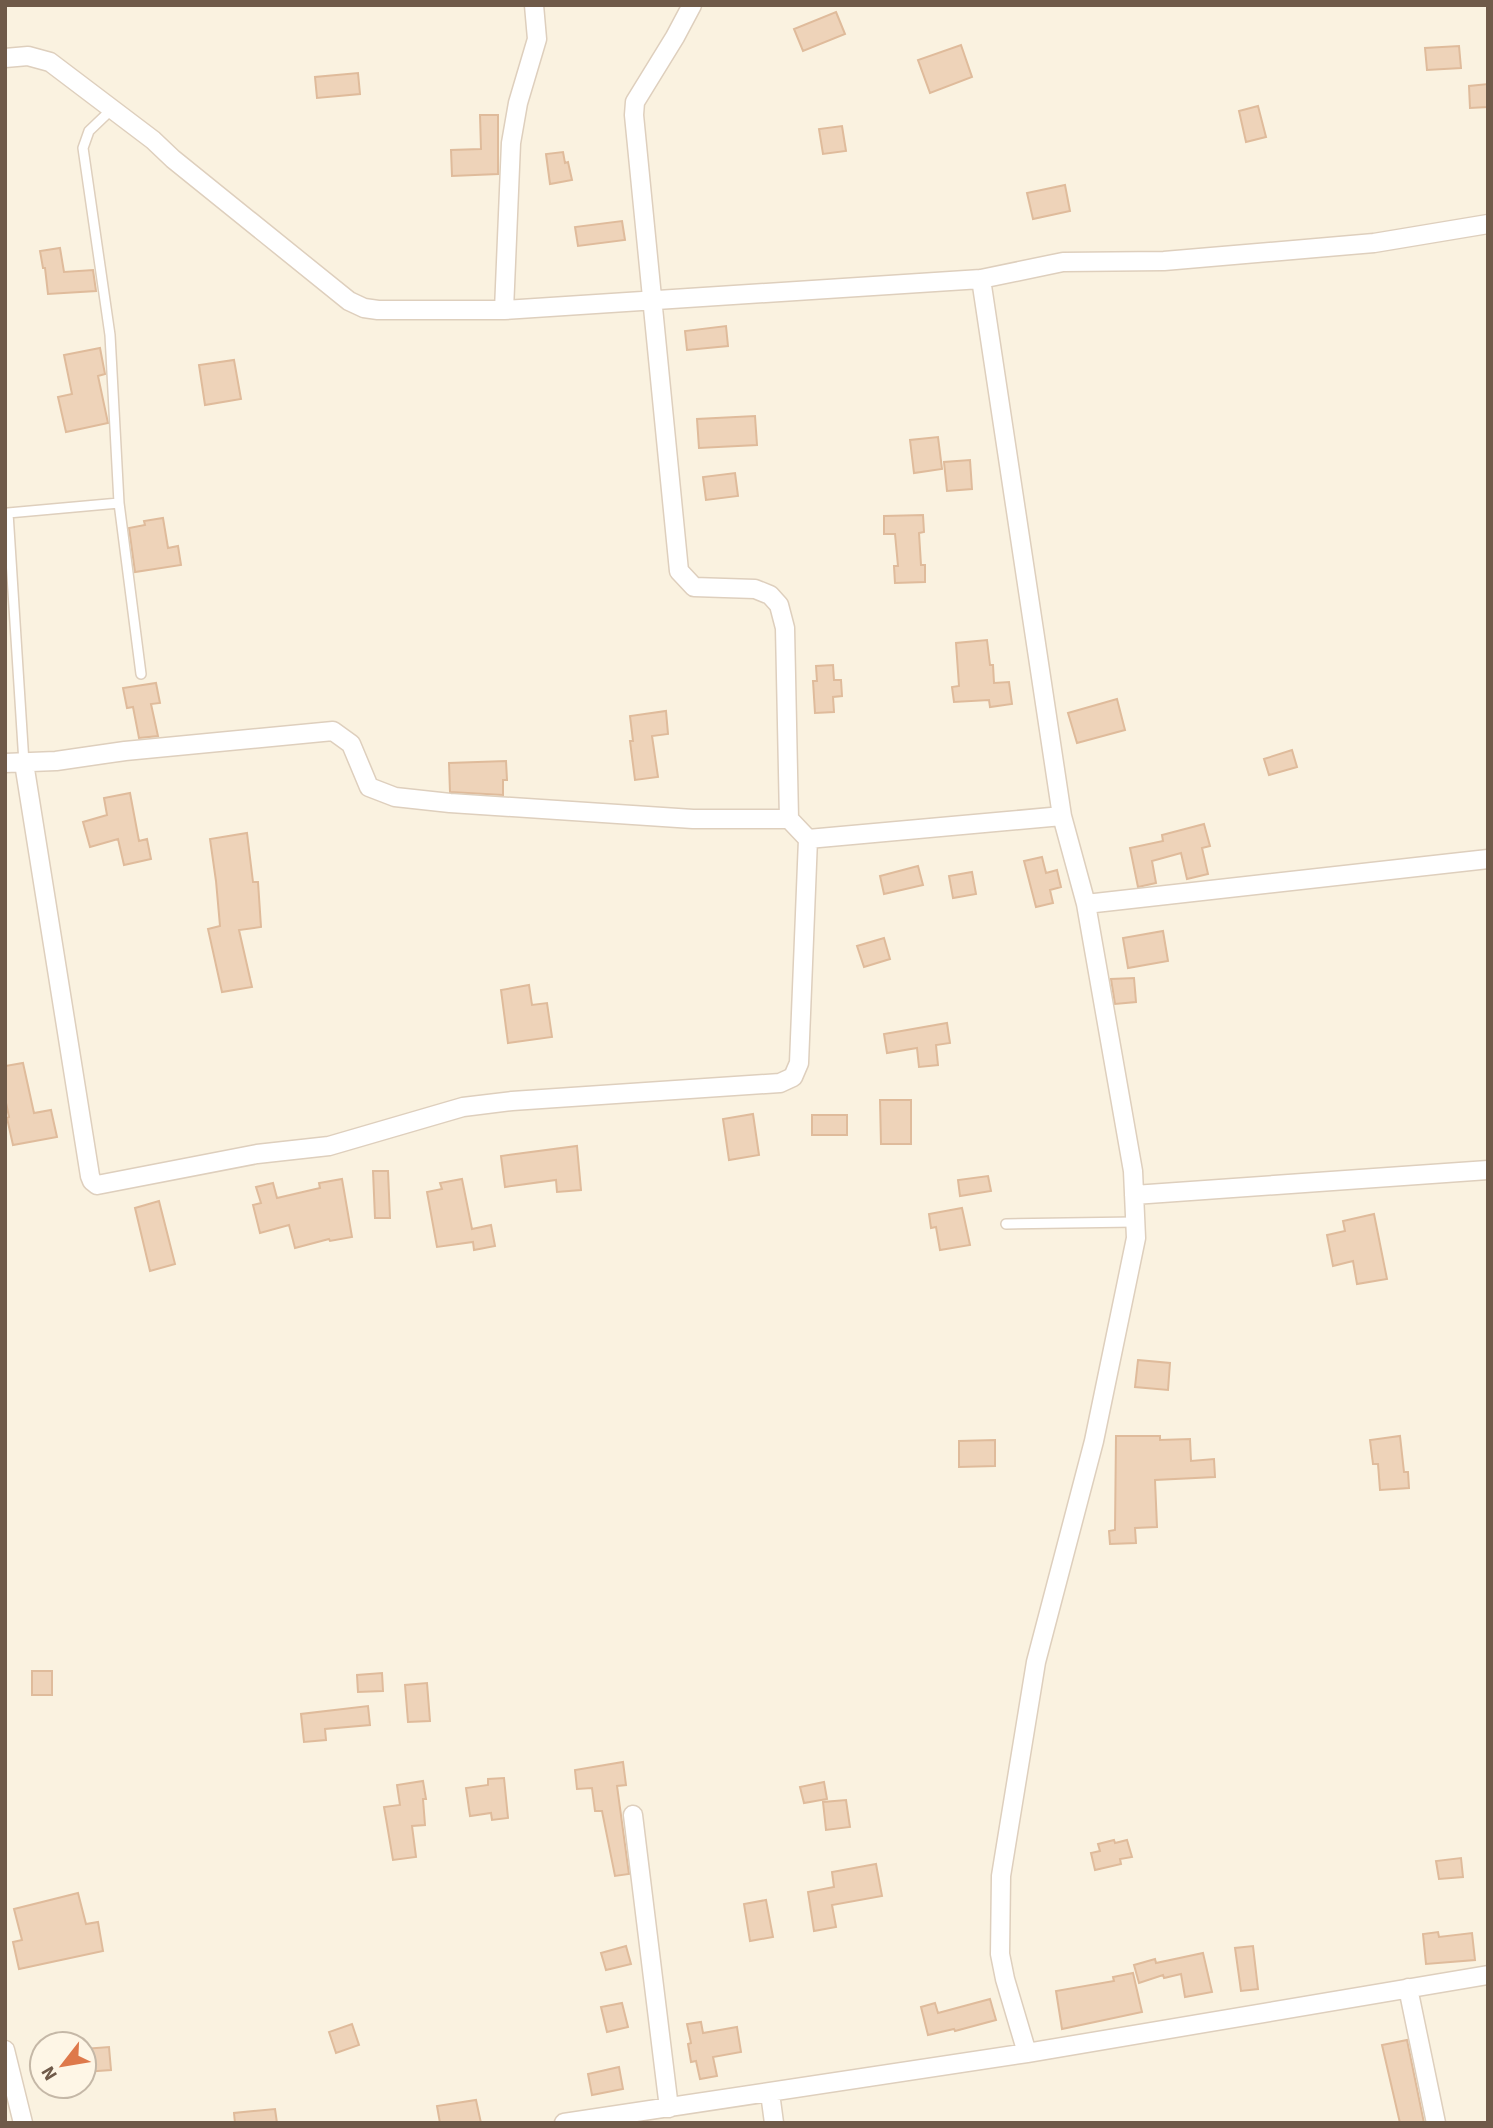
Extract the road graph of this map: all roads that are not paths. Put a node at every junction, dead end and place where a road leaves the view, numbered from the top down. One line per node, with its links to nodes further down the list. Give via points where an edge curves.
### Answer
1 (534, 5): 8 (street, via 537,39 511,143)
2 (692, 5): 7 (street, via 635,102)
3 (5, 58): 4 (street, via 50,62)
4 (112, 109): 8 (street, via 349,301 379,310); 9 (lane, via 89,131 83,148 110,335)
5 (1488, 224): 6 (street, via 1374,243 1164,261 1063,262)
6 (981, 279): 7 (street); 13 (street)
7 (650, 300): 8 (street); 14 (street, via 678,571 694,587 755,589 779,605 785,628)
8 (504, 310)
9 (119, 503): 10 (lane); 11 (lane, via 8,513)
10 (141, 674)
11 (24, 762): 12 (street); 14 (street, via 333,731 351,744 369,787 395,797 693,819); 15 (street, via 90,1175 97,1185 257,1154 329,1146 463,1107 780,1083 793,1077 799,1063)
12 (5, 763)
13 (1062, 816): 15 (street); 17 (street)
14 (789, 819): 15 (street)
15 (808, 839)
16 (1488, 859): 17 (street)
17 (1086, 904): 19 (street)
18 (1488, 1170): 19 (street)
19 (1134, 1195): 20 (street)
20 (1135, 1222): 21 (lane); 26 (street, via 1134,1251 1094,1441 1036,1662 1001,1876 1000,1954)
21 (1006, 1224)
22 (633, 1815): 28 (street)
23 (1488, 1975): 24 (street)
24 (1408, 1988): 26 (street); 32 (street)
25 (5, 2050): 29 (street)
26 (1027, 2053): 27 (street)
27 (770, 2093): 28 (street); 31 (street)
28 (669, 2108): 30 (street)
29 (23, 2123)
30 (564, 2123)
31 (774, 2123)
32 (1436, 2123)

